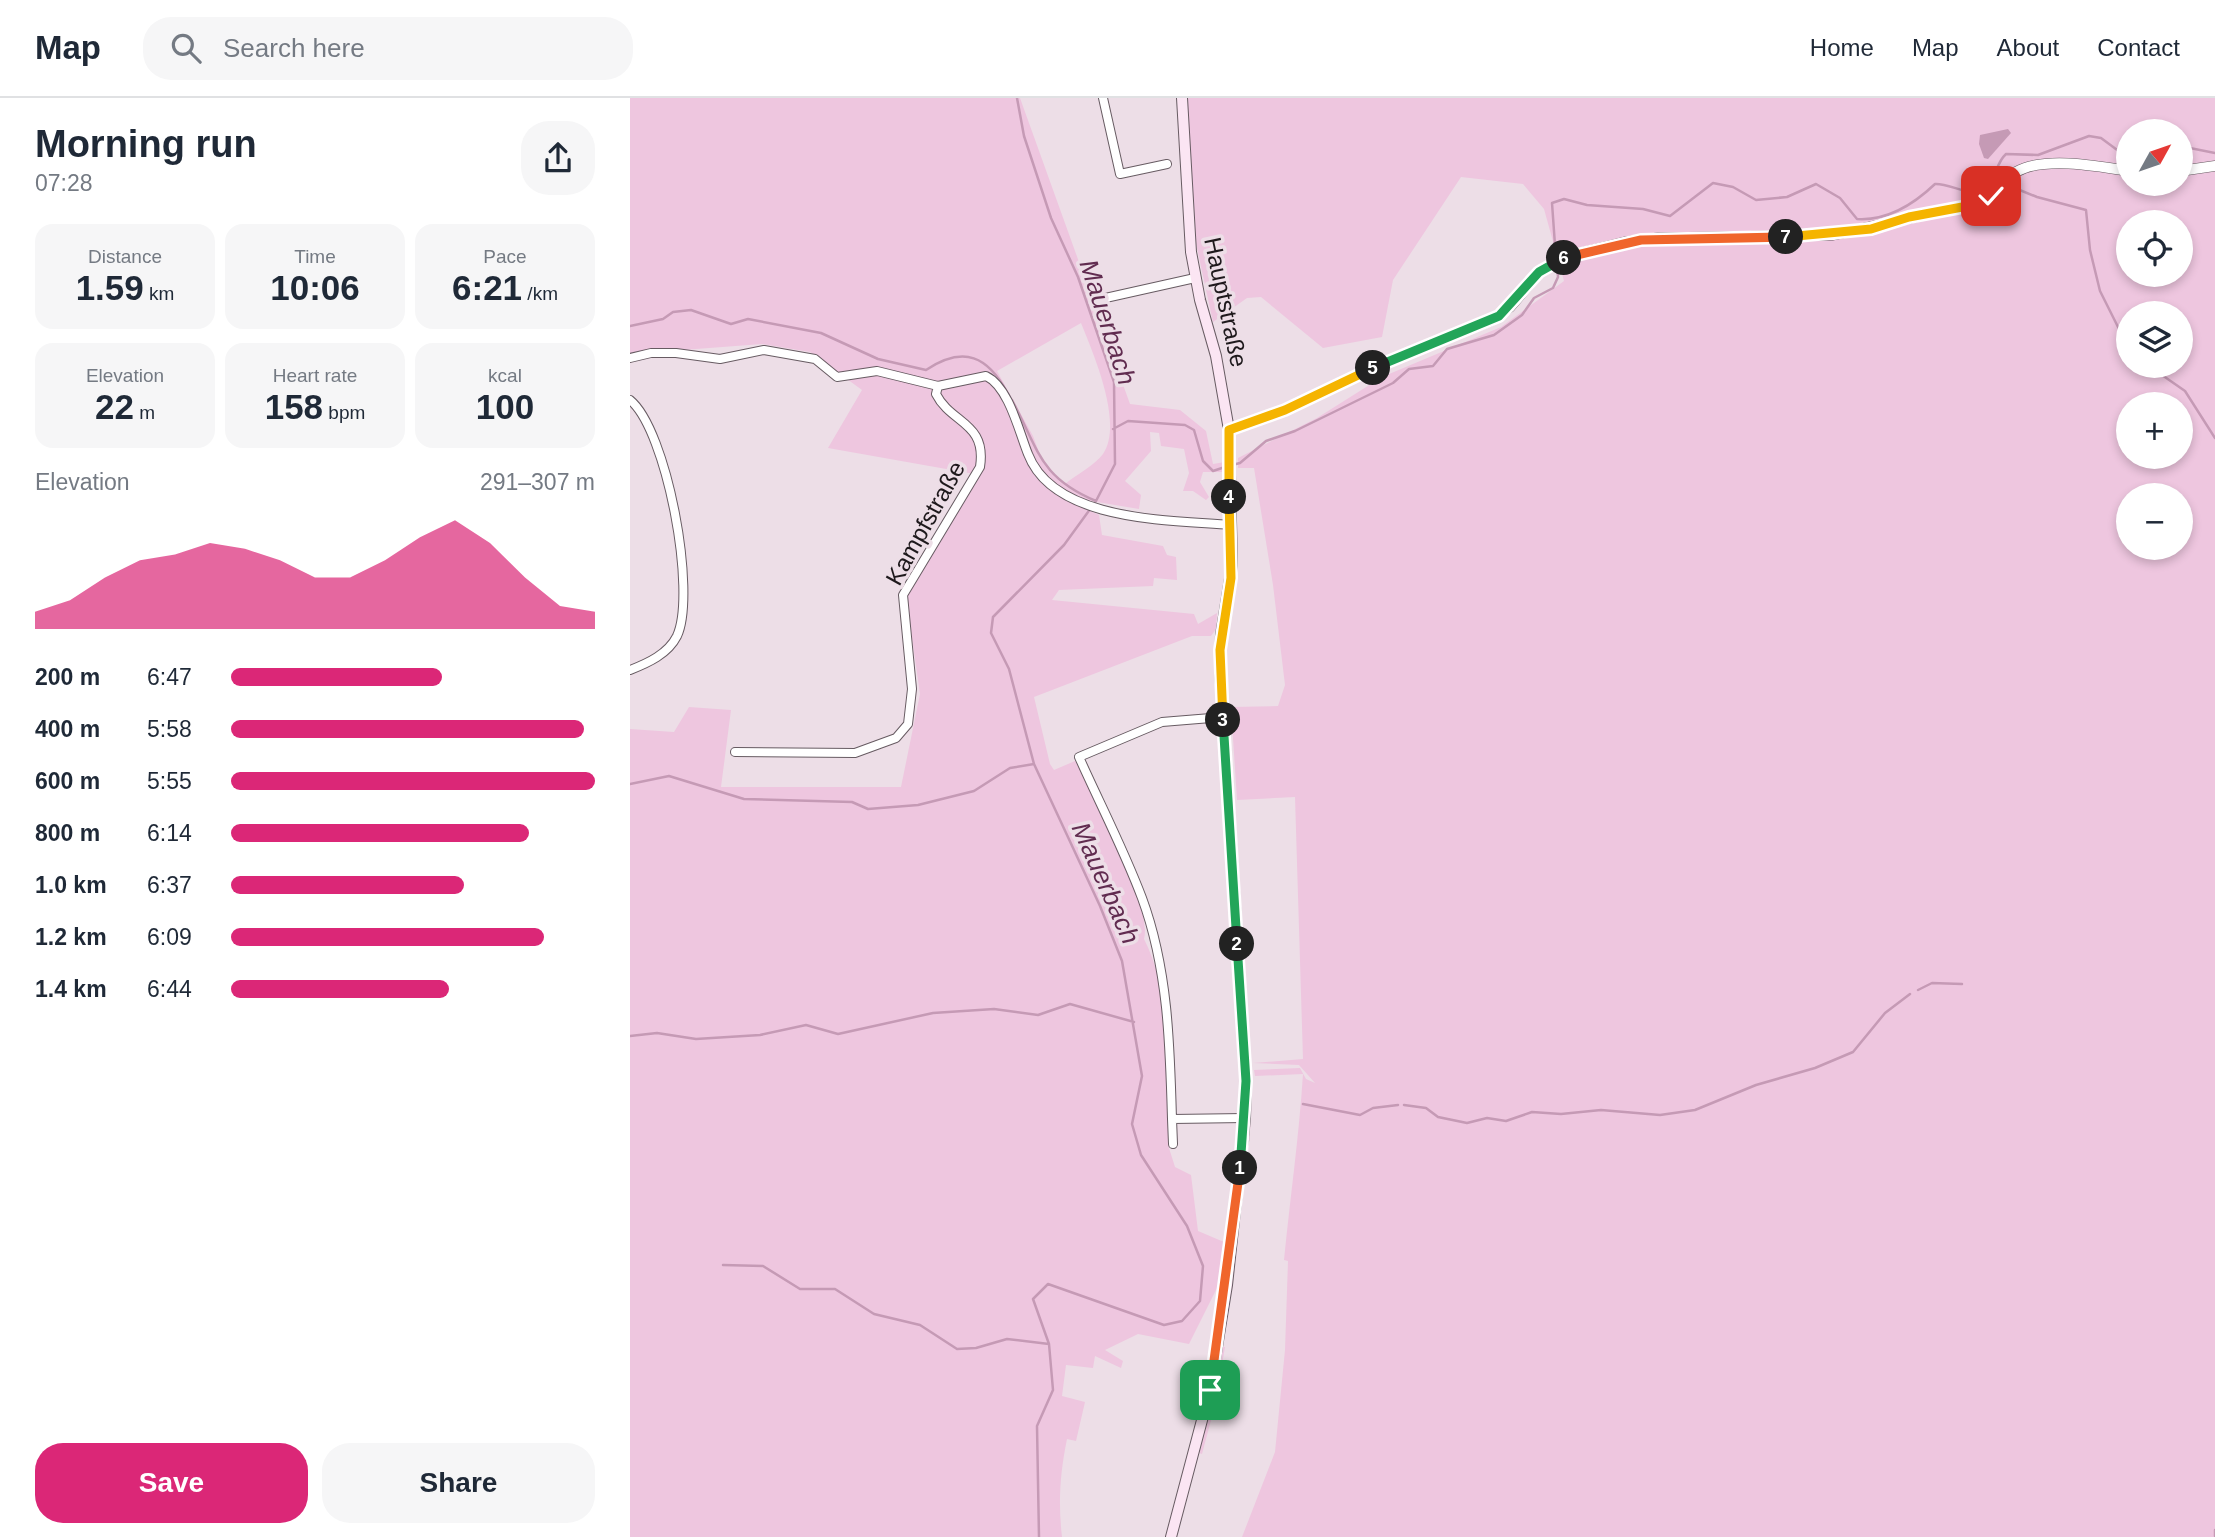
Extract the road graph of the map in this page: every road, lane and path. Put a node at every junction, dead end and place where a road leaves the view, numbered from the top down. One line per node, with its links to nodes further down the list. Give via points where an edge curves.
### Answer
1 (1103, 98): 3 (street, via 1120,174)
2 (1182, 98): 7 (main road, Hauptstraße)
3 (1167, 164)
4 (2215, 166): 6 (street)
5 (2116, 169): 12 (street, via 2092,165 2022,168 1973,205 1871,229 1803,238 1641,240 1561,259 1534,277 1510,307 1490,321)
6 (2193, 169)
7 (1195, 278): 8 (street); 12 (main road, Hauptstraße)
8 (1095, 303)
9 (630, 358): 10 (street, via 676,353 720,359 764,350 815,359 837,377 877,371)
10 (938, 386): 13 (street, via 986,376 1014,415 1033,466 1056,489 1082,505); 16 (street, Kampfstraße, via 941,404 962,418 977,436 982,452 980,467 903,595 912,689 908,724 896,738 855,753)
11 (630, 400): 14 (street, via 642,413 665,468 682,576 681,621 672,645)
12 (1229, 430): 13 (main road, Hauptstraße)
13 (1230, 525): 15 (main road, Hauptstraße, via 1231,578 1220,650)
14 (630, 670)
15 (1223, 717): 17 (main road, Hauptstraße); 18 (street, via 1161,722 1079,757 1143,900 1163,986)
16 (734, 752)
17 (1245, 1118): 18 (street); 20 (main road, Hauptstraße, via 1212,1378)
18 (1172, 1119): 19 (street)
19 (1173, 1144)
20 (1171, 1537)

